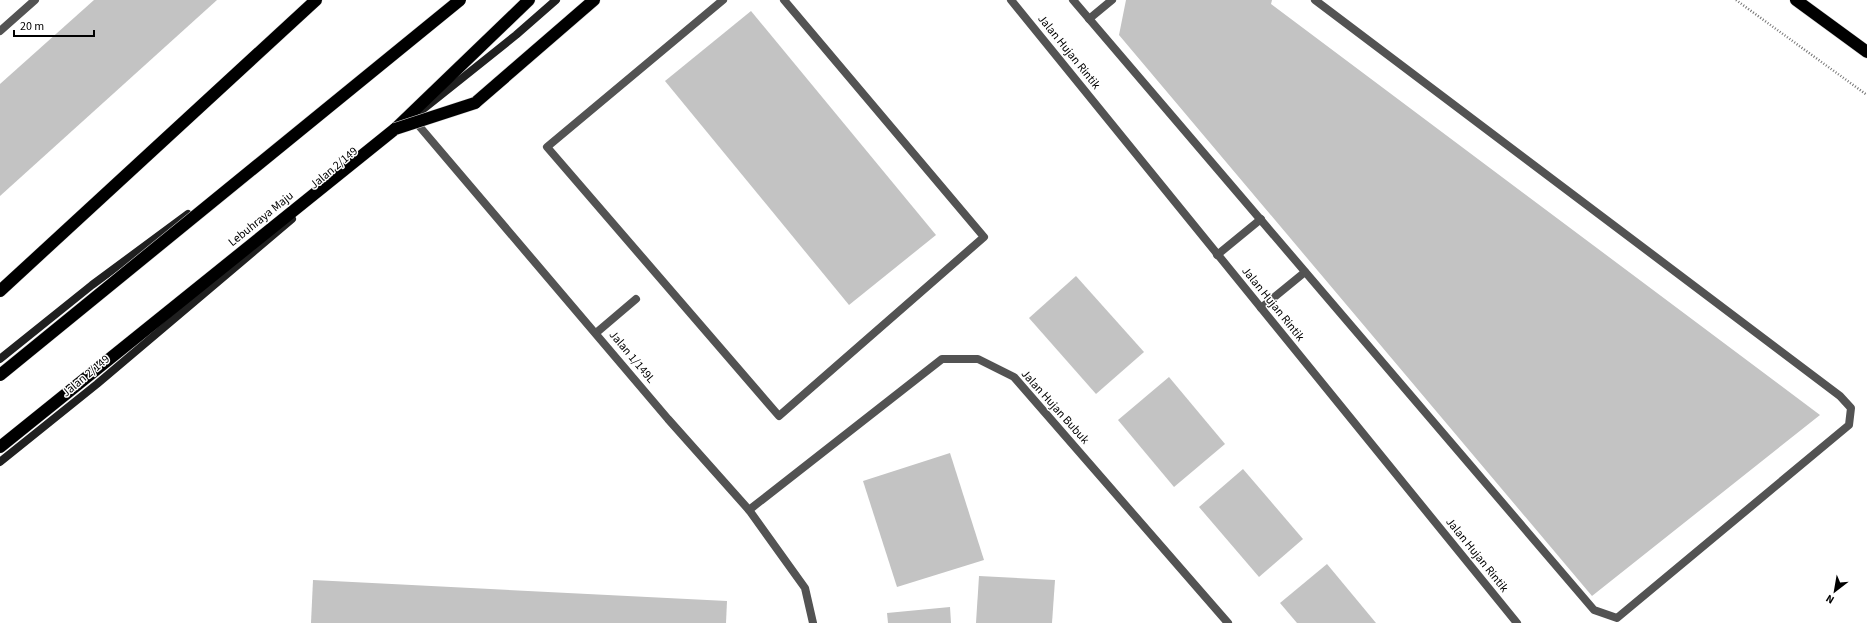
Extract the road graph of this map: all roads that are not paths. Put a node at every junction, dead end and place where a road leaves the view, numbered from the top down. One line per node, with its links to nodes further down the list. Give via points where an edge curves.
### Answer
1 (35, 0): 16 (street)
2 (316, 0): 23 (highway)
3 (460, 0): 28 (highway, bridge)
4 (464, 0): 27 (main road, via 352,94 92,285)
5 (529, 0): 19 (highway, Lebuhraya Maju)
6 (556, 0): 18 (main road, Jalan 2/149)
7 (594, 0): 19 (highway, bridge, via 475,103)
8 (723, 0): 9 (street, via 547,147 779,416 984,237)
9 (784, 0)
10 (1011, 0): 21 (street, Jalan Hujan Rintik)
11 (1073, 0): 15 (street)
12 (1112, 0): 15 (street)
13 (1316, 0): 22 (street, via 1840,396 1851,408 1849,425 1617,618 1594,610)
14 (1796, 0): 17 (highway)
15 (1089, 19): 20 (street)
16 (0, 32)
17 (1867, 52)
18 (413, 118): 26 (street, Jalan 1/149L); 30 (main road, Jalan 2/149)
19 (395, 129): 29 (highway, Lebuhraya Maju)
20 (1261, 219): 21 (street); 22 (street)
21 (1218, 255): 25 (street, Jalan Hujan Rintik)
22 (1305, 272): 25 (street)
23 (0, 291)
24 (636, 299): 26 (street)
25 (1261, 308): 34 (street, Jalan Hujan Rintik)
26 (596, 333): 31 (street, Jalan 1/149L)
27 (0, 359)
28 (0, 376)
29 (0, 447)
30 (0, 462)
31 (749, 510): 32 (street, Jalan 1/149L, via 805,588); 33 (street, Jalan Hujan Bubuk, via 942,359 978,359 1014,377)
32 (813, 623)
33 (1228, 623)
34 (1517, 623)

